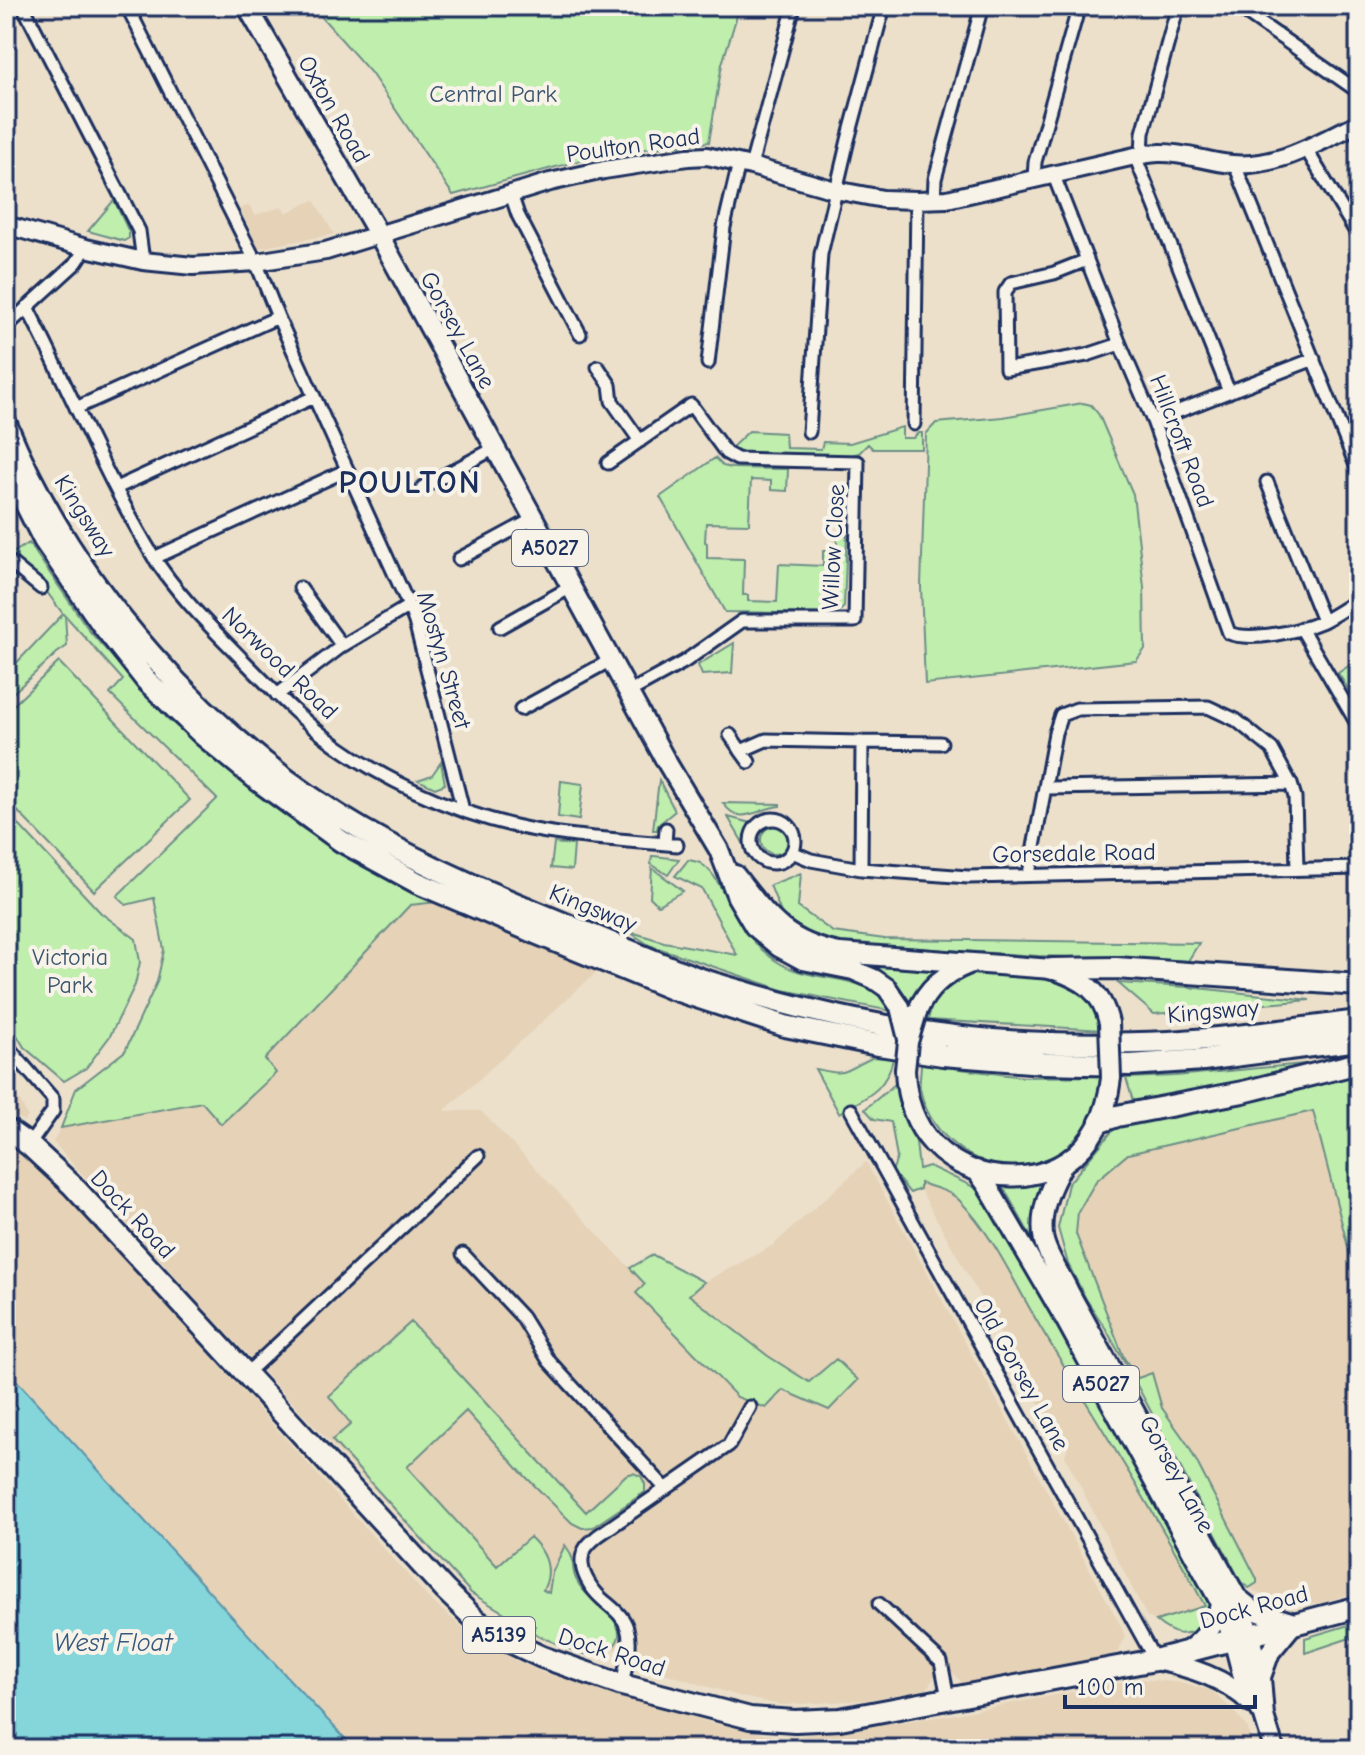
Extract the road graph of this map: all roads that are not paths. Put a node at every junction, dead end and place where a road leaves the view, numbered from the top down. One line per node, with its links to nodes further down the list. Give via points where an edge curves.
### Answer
1 (23, 6): 26 (street, via 139,231)
2 (127, 6): 27 (street, Mostyn Street)
3 (247, 6): 22 (main road, Oxton Road / A5027)
4 (794, 6): 14 (street)
5 (884, 6): 18 (street)
6 (982, 6): 20 (street)
7 (1079, 6): 17 (street)
8 (1178, 6): 13 (street)
9 (1236, 6): 10 (street)
10 (1359, 92)
11 (1359, 123): 12 (main road, Poulton Road)
12 (1306, 149): 15 (main road, Poulton Road, via 1259,164); 23 (street)
13 (1138, 156): 15 (main road, Poulton Road, via 1159,153); 16 (main road, Poulton Road); 36 (street)
14 (745, 165): 18 (main road, Poulton Road); 19 (main road, Poulton Road, via 688,157 604,170); 34 (street, via 724,227)
15 (1235, 165): 33 (street)
16 (1054, 176): 17 (main road, Poulton Road); 25 (street, Hillcroft Road)
17 (1034, 180): 20 (main road, Poulton Road)
18 (835, 190): 20 (main road, Poulton Road); 42 (street, via 821,254)
19 (511, 194): 22 (main road, Poulton Road); 31 (street)
20 (926, 200): 41 (street)
21 (6, 225): 24 (main road, Poulton Road)
22 (379, 235): 27 (main road, Poulton Road, via 326,251); 44 (main road, Gorsey Lane / A5027)
23 (1359, 237)
24 (86, 248): 26 (main road, Poulton Road); 28 (street)
25 (1087, 260): 32 (street, Hillcroft Road); 32 (street, via 1008,285 1006,369)
26 (143, 261): 27 (main road, Poulton Road, via 193,266)
27 (256, 262): 29 (street, Mostyn Street)
28 (27, 307): 30 (street); 38 (street, Norwood Road)
29 (278, 317): 37 (street, Mostyn Street); 38 (street)
30 (9, 324)
31 (580, 334)
32 (1120, 344): 39 (street, Hillcroft Road)
33 (1314, 359): 36 (street); 48 (street)
34 (708, 363)
35 (598, 367): 43 (street, via 610,385 612,401)
36 (1229, 392): 39 (street)
37 (314, 397): 47 (street, Mostyn Street); 51 (street)
38 (76, 408): 51 (street, Norwood Road)
39 (1153, 421): 63 (street, Hillcroft Road, via 1229,633 1239,637)
40 (6, 424): 89 (highway, Kingsway, via 48,511 122,620 180,686 298,789 362,830 519,905 693,976 788,1004 955,1036 1171,1041)
41 (914, 424)
42 (809, 432)
43 (640, 441): 45 (street); 66 (street, Willow Close, via 691,405 726,453 737,459 858,462 855,621 742,621)
44 (495, 448): 50 (street); 52 (main road, Gorsey Lane / A5027)
45 (608, 463)
46 (6, 465): 90 (highway, Kingsway, via 44,540 102,624 146,680 203,735 341,841 418,883 538,934 672,989 785,1026 943,1055 1130,1065)
47 (347, 470): 53 (street); 60 (street, Mostyn Street)
48 (1359, 473)
49 (1267, 482): 61 (street)
50 (423, 487)
51 (116, 488): 53 (street, Norwood Road)
52 (533, 519): 55 (street); 56 (main road, Gorsey Lane / A5027)
53 (154, 558): 67 (street, Norwood Road, via 182,597)
54 (6, 559): 57 (street)
55 (459, 559)
56 (571, 587): 62 (street); 65 (main road, Gorsey Lane / A5027)
57 (41, 588)
58 (300, 588): 64 (street)
59 (1359, 599): 61 (street, Hillcroft Road)
60 (409, 606): 64 (street); 77 (street, Mostyn Street)
61 (1323, 621): 63 (street, Hillcroft Road)
62 (500, 627)
63 (1301, 628): 69 (street)
64 (342, 646): 67 (street)
65 (611, 660): 66 (main road, Gorsey Lane / A5027); 68 (street)
66 (629, 692): 80 (main road, Gorsey Lane / A5027)
67 (277, 695): 77 (street, Norwood Road, via 324,736 378,771)
68 (521, 709)
69 (1359, 727)
70 (730, 735): 73 (street)
71 (862, 742): 72 (street); 73 (street, via 766,740); 82 (street)
72 (941, 743)
73 (741, 751): 74 (street)
74 (749, 762)
75 (1291, 784): 76 (street); 76 (street, via 1272,749 1236,720 1208,707 1077,709 1061,715); 83 (street)
76 (1046, 788): 84 (street)
77 (463, 810): 78 (street, Norwood Road, via 515,826 671,844)
78 (666, 829)
79 (792, 852): 79 (street, Gorsedale Road, via 775,863 762,860 751,842 754,829 772,818 785,822 794,832); 82 (street, Gorsedale Road)
80 (724, 860): 85 (main road, Gorsey Lane / A5027, via 767,915 808,944 840,953); 88 (main road, Gorsey Lane / A5027, via 754,926 779,947 803,960 874,979)
81 (1359, 868): 83 (street, Gorsedale Road)
82 (861, 869): 84 (street, Gorsedale Road, via 968,877)
83 (1297, 869): 84 (street, Gorsedale Road)
84 (1029, 874)
85 (972, 963): 86 (main road); 88 (main road, via 938,981)
86 (1052, 969): 87 (highway, via 1131,969); 94 (main road, bridge, via 1093,990 1106,1008 1111,1078)
87 (1359, 985)
88 (908, 1010): 99 (main road, bridge, via 905,1070 913,1111 945,1155)
89 (1359, 1021)
90 (1359, 1040)
91 (6, 1045): 96 (street, via 53,1099 53,1111)
92 (1359, 1063): 94 (highway)
93 (851, 1110): 110 (street, Old Gorsey Lane)
94 (1100, 1122): 98 (main road)
95 (6, 1129): 96 (highway, Dock Road / A5139)
96 (29, 1145): 101 (highway, Dock Road / A5139)
97 (478, 1156): 101 (street)
98 (1064, 1163): 99 (main road, via 1027,1176); 104 (main road, Gorsey Lane / A5027, via 1051,1184 1043,1214 1045,1241)
99 (976, 1170): 104 (main road, Gorsey Lane / A5027)
100 (463, 1254): 103 (street, via 522,1317 549,1361)
101 (247, 1373): 112 (highway, Dock Road / A5139, via 477,1621 542,1657)
102 (750, 1407): 103 (street, via 729,1445)
103 (666, 1489): 112 (street, via 599,1535 583,1554 582,1567 591,1587 628,1630)
104 (1228, 1599): 107 (main road); 108 (main road, Gorsey Lane / A5027); 109 (main road, via 1211,1628)
105 (879, 1604): 113 (street, via 941,1662)
106 (1359, 1607): 107 (highway, Dock Road / A5139)
107 (1294, 1623): 108 (highway, Dock Road / A5139); 111 (main road, via 1270,1652)
108 (1241, 1637): 109 (highway, Dock Road / A5139); 111 (main road, A5027); 114 (main road, A5027, via 1244,1681)
109 (1185, 1652): 110 (highway, Dock Road / A5139)
110 (1155, 1660): 113 (highway, Dock Road / A5139); 114 (main road, via 1210,1676 1240,1693)
111 (1261, 1678): 114 (main road, A5027)
112 (622, 1685): 113 (highway, Dock Road / A5139, via 750,1718 795,1721 866,1715)
113 (948, 1698)
114 (1264, 1716): 115 (main road, A5027)
115 (1274, 1749)

